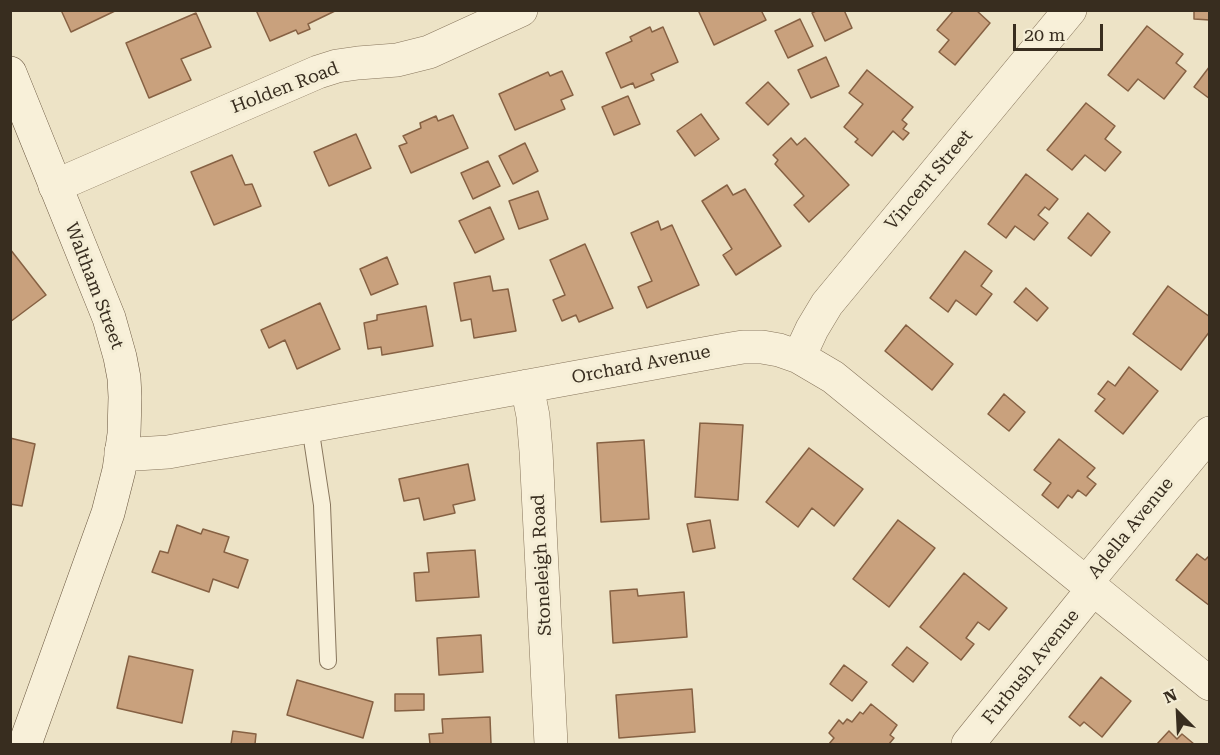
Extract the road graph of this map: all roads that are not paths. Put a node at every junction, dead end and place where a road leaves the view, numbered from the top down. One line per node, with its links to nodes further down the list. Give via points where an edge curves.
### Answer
1 (521, 10): 4 (street, Holden Road, via 413,57 318,72)
2 (1070, 10): 5 (street, Vincent Street, via 827,304)
3 (10, 73): 4 (street, Waltham Street)
4 (55, 186): 9 (street, Waltham Street, via 115,337 124,378)
5 (799, 357): 6 (street, Orchard Avenue, via 770,348 743,347); 10 (street, Orchard Avenue, via 843,384)
6 (527, 386): 7 (street, Orchard Avenue); 14 (street, Stoneleigh Road, via 536,451)
7 (310, 426): 9 (street, Orchard Avenue, via 168,452); 11 (lane, via 322,505)
8 (1209, 433): 10 (street, Adella Avenue)
9 (122, 452): 13 (street, Waltham Street, via 108,513)
10 (1090, 586): 12 (street, Adella Avenue); 15 (street, Furbush Avenue)
11 (328, 661)
12 (1209, 684)
13 (25, 744)
14 (551, 744)
15 (968, 744)

